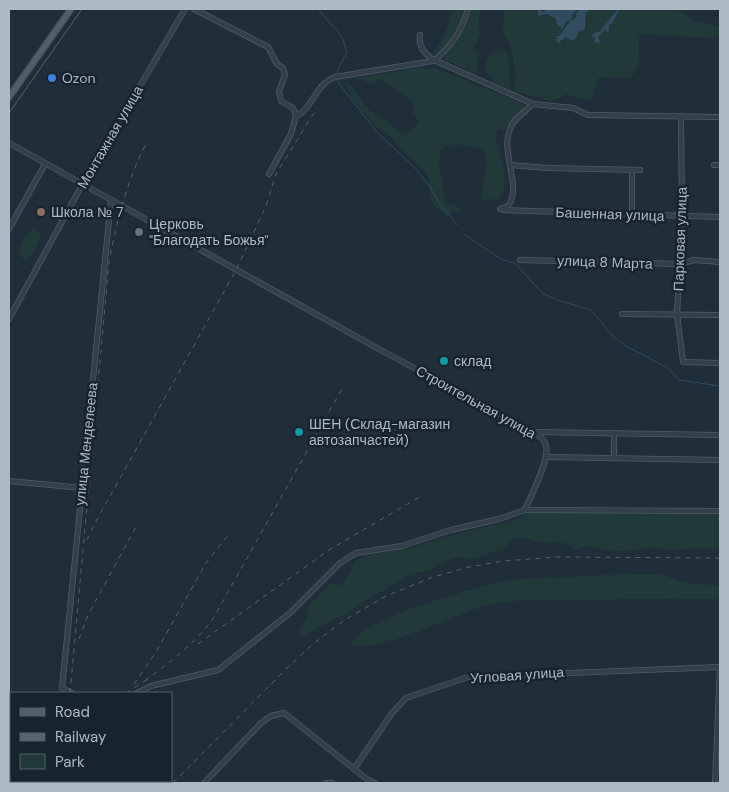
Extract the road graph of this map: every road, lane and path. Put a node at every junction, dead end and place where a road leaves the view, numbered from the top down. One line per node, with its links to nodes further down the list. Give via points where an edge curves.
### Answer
1 (71, 9): 7 (main road)
2 (185, 9): 20 (street, Монтажная улица)
3 (194, 9): 9 (street, via 268,47 285,75 279,91 280,101 293,108)
4 (468, 9): 6 (street, via 460,32)
5 (420, 35): 6 (street, via 419,42 425,54)
6 (434, 60): 8 (street); 9 (street, via 325,82 307,108)
7 (9, 97)
8 (533, 104): 10 (street, via 573,108 588,115); 15 (street, via 513,124 506,145)
9 (296, 116): 19 (street, via 291,134)
10 (681, 116): 11 (street); 23 (street, Парковая улица)
11 (720, 117)
12 (9, 144): 13 (street, Строительная улица)
13 (45, 164): 20 (street, Строительная улица); 25 (street)
14 (714, 164): 16 (street)
15 (510, 165): 17 (street); 22 (street, Башенная улица, via 512,200 500,209)
16 (720, 165)
17 (632, 170): 18 (street); 22 (street)
18 (640, 170)
19 (269, 174)
20 (82, 185): 21 (street, Строительная улица); 32 (street, Монтажная улица)
21 (111, 200): 34 (street, Строительная улица); 41 (street, улица Менделеева)
22 (632, 215): 23 (street, Башенная улица)
23 (682, 216): 24 (street, Башенная улица); 28 (street, Парковая улица)
24 (720, 217)
25 (9, 229)
26 (520, 260): 28 (street, улица 8 Марта)
27 (720, 262): 28 (street, улица 8 Марта, via 694,260)
28 (680, 264): 30 (street, Парковая улица)
29 (622, 314): 30 (street)
30 (677, 314): 31 (street); 33 (street, Парковая улица, via 683,362)
31 (720, 315)
32 (9, 319)
33 (720, 363)
34 (534, 432): 35 (street); 37 (street, Строительная улица, via 544,441)
35 (614, 434): 36 (street); 38 (street)
36 (720, 436)
37 (547, 457): 38 (street); 42 (street)
38 (614, 458): 39 (street)
39 (720, 460)
40 (9, 481): 41 (street)
41 (82, 488): 45 (street, улица Менделеева, via 62,688)
42 (525, 510): 43 (street); 46 (street, via 402,546 356,553 340,563 290,613 218,670)
43 (720, 511)
44 (720, 666): 47 (street, Угловая улица, via 468,676 406,698); 52 (street, Угловая улица)
45 (70, 692)
46 (138, 692)
47 (354, 769): 48 (street, via 284,713 266,719); 51 (street)
48 (204, 783)
49 (326, 783): 50 (street)
50 (332, 783)
51 (375, 783)
52 (716, 783)

